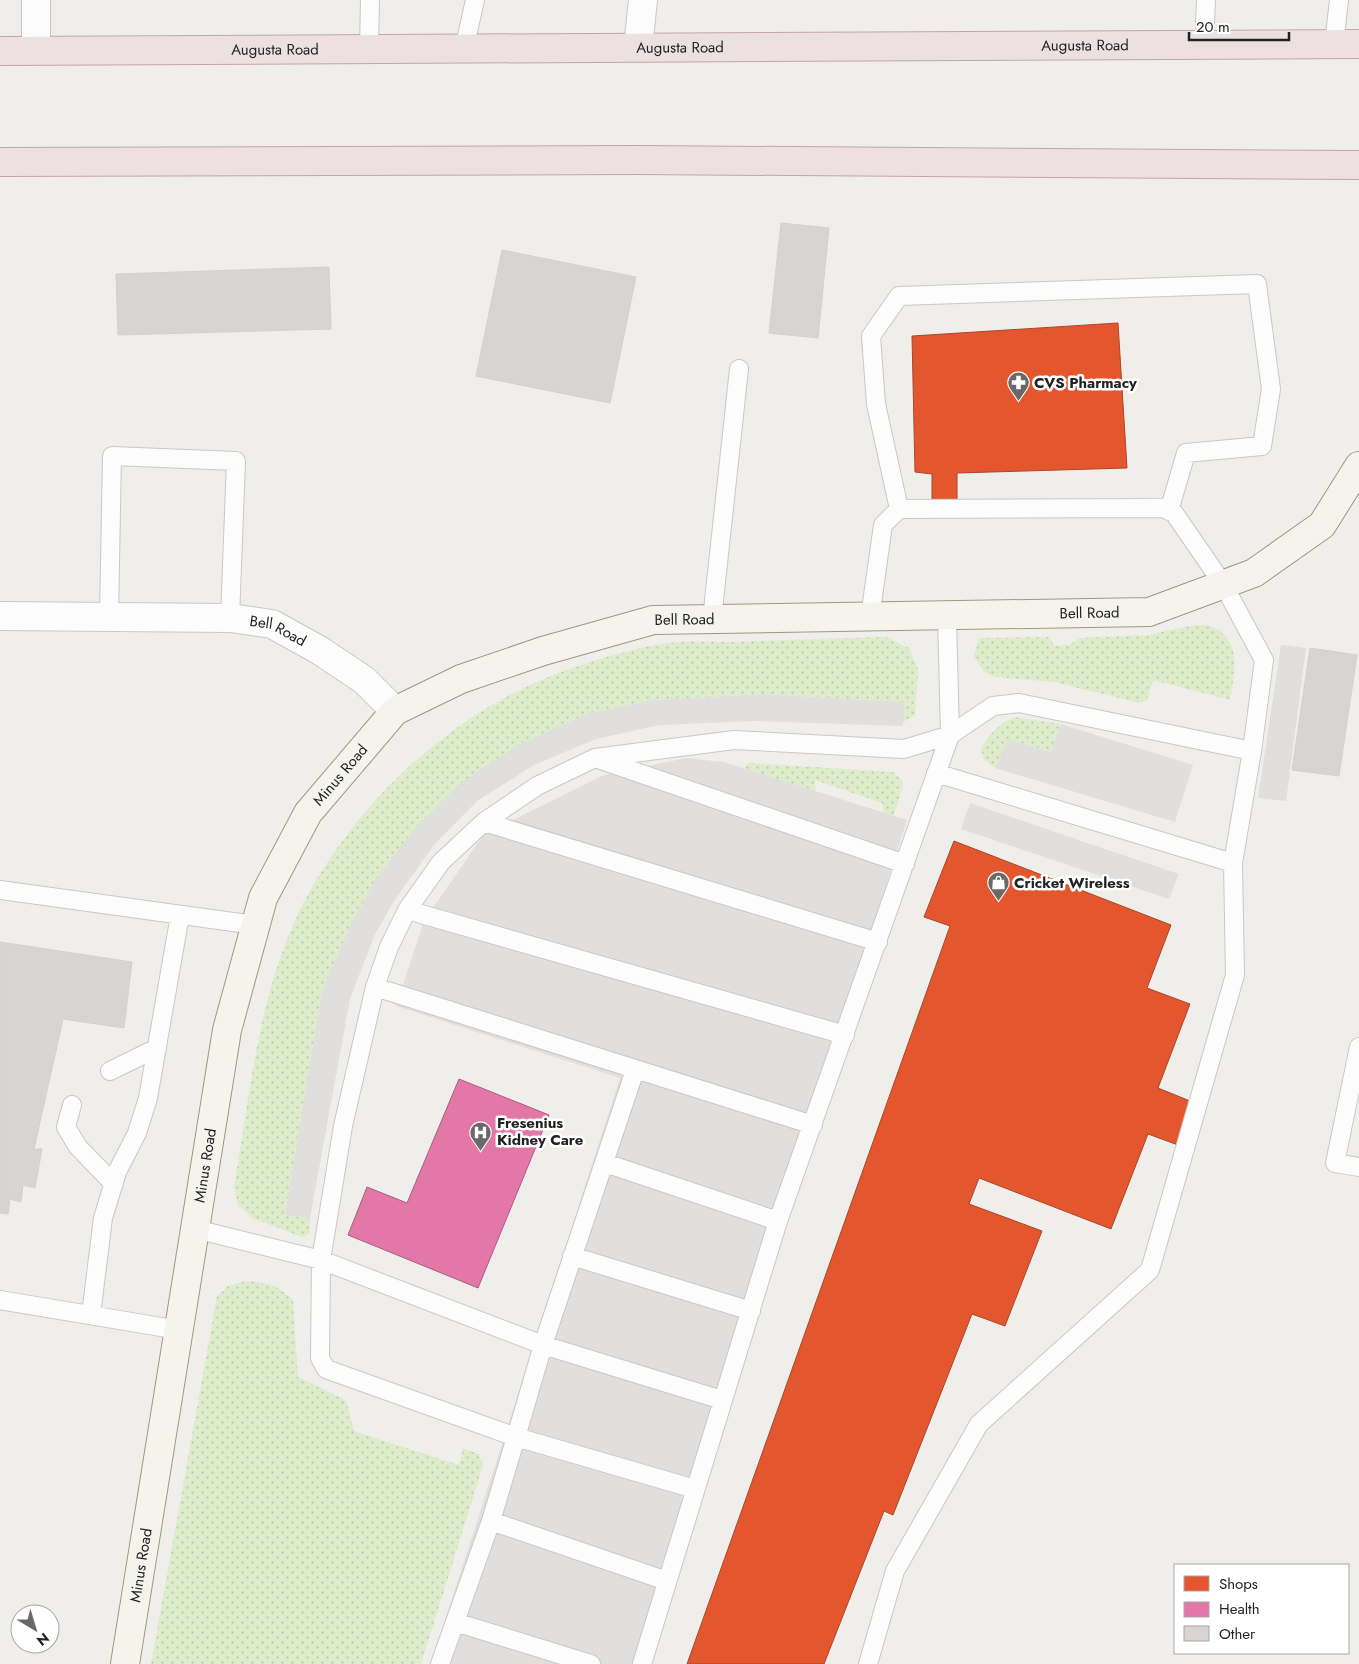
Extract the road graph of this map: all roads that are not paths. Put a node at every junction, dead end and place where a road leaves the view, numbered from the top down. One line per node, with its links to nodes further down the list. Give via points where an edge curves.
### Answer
1 (36, 0): 12 (street)
2 (370, 0): 10 (lane)
3 (475, 0): 11 (lane)
4 (643, 0): 9 (street)
5 (1206, 0): 7 (lane)
6 (1339, 0): 8 (lane)
7 (1204, 44): 8 (highway, Augusta Road); 9 (highway, Augusta Road)
8 (1347, 44)
9 (638, 47): 11 (highway, Augusta Road)
10 (369, 48): 11 (highway, Augusta Road); 12 (highway, Augusta Road)
11 (464, 48)
12 (36, 50): 13 (highway, Augusta Road)
13 (0, 51)
14 (104, 161): 15 (highway); 16 (highway, via 636,160); 17 (highway)
15 (0, 162)
16 (1359, 165)
17 (0, 171)
18 (739, 369): 28 (lane)
19 (1359, 466): 22 (street, Bell Road, via 1322,525 1254,573)
20 (899, 509): 21 (lane, via 1163,508); 21 (lane, via 876,404 871,336 899,296 1257,284 1271,389 1262,446 1186,453); 26 (lane, via 883,525)
21 (1169, 511): 22 (lane, via 1174,513)
22 (1223, 584): 24 (street, Bell Road, via 1149,612); 31 (lane, via 1264,660)
23 (0, 616): 25 (street, Bell Road)
24 (947, 616): 26 (street, Bell Road); 30 (lane)
25 (109, 617): 27 (street, Bell Road); 27 (lane, via 112,456 236,461)
26 (870, 617): 28 (street, Bell Road)
27 (230, 618): 29 (street, Bell Road, via 272,624 319,650 364,680)
28 (712, 619): 29 (street, Bell Road, via 653,620 544,651 461,679)
29 (395, 711): 40 (street, Minus Road, via 308,813 263,898)
30 (950, 734): 31 (lane, via 993,706 1019,703); 32 (lane, via 904,749 734,740); 33 (lane)
31 (1252, 752): 35 (lane)
32 (595, 758): 34 (lane, via 538,786); 36 (lane)
33 (936, 774): 35 (lane); 36 (lane)
34 (484, 822): 38 (lane, via 441,862); 41 (lane)
35 (1233, 863): 72 (lane, via 1236,975 1150,1270 979,1424 895,1571)
36 (905, 864): 41 (lane)
37 (0, 890): 39 (lane)
38 (407, 910): 42 (lane); 43 (lane)
39 (180, 915): 40 (lane); 45 (lane)
40 (255, 925): 54 (street, Minus Road, via 227,1030)
41 (878, 942): 43 (lane)
42 (375, 987): 47 (lane); 56 (lane, via 343,1126)
43 (845, 1035): 49 (lane)
44 (1359, 1047): 51 (lane, via 1335,1163)
45 (157, 1048): 46 (lane); 52 (lane, via 140,1124)
46 (110, 1070)
47 (635, 1070): 49 (lane); 50 (lane)
48 (72, 1105): 52 (lane, via 66,1126 78,1147)
49 (813, 1125): 53 (lane)
50 (605, 1163): 53 (lane); 55 (lane)
51 (1359, 1167)
52 (114, 1184): 59 (lane, via 102,1218)
53 (778, 1221): 58 (lane)
54 (195, 1229): 56 (lane); 60 (street, Minus Road)
55 (572, 1256): 58 (lane); 61 (lane)
56 (321, 1260): 61 (lane); 63 (lane, via 320,1358 326,1369)
57 (0, 1300): 59 (lane)
58 (751, 1311): 62 (lane)
59 (91, 1315): 60 (lane)
60 (179, 1330): 68 (street, Minus Road)
61 (543, 1345): 62 (lane); 63 (lane)
62 (722, 1400): 64 (lane)
63 (516, 1437): 64 (lane); 65 (lane)
64 (695, 1489): 66 (lane)
65 (491, 1521): 66 (lane); 67 (lane)
66 (667, 1581): 71 (lane)
67 (455, 1622): 69 (lane); 70 (lane)
68 (125, 1664)
69 (440, 1664)
70 (590, 1664)
71 (642, 1664)
72 (868, 1664)

